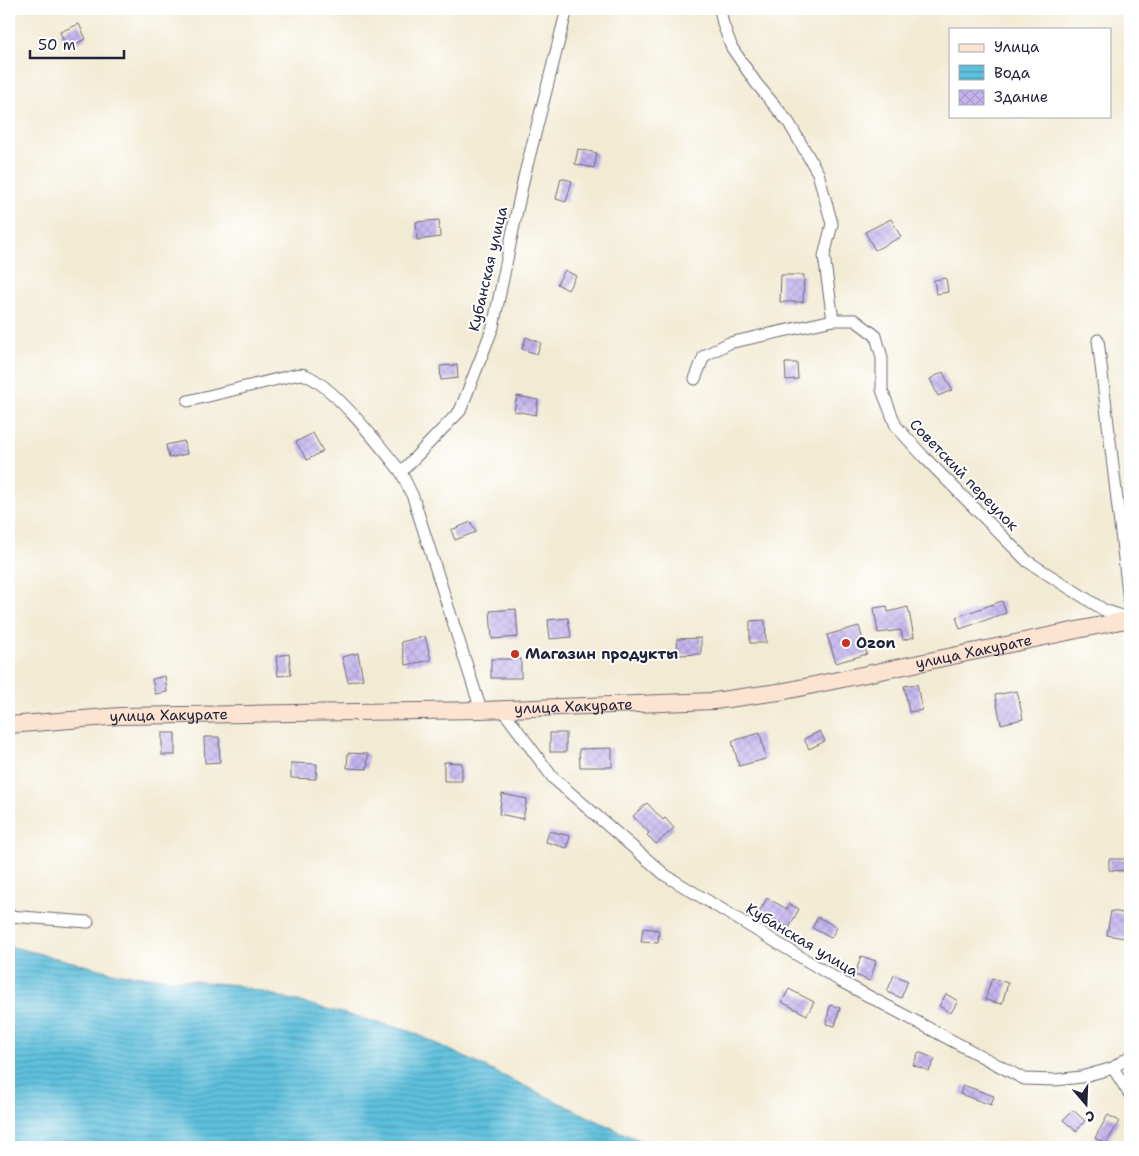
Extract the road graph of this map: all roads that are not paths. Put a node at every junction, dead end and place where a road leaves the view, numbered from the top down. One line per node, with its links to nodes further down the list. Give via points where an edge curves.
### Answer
1 (567, 9): 7 (street, Кубанская улица, via 524,177 493,327 460,411)
2 (720, 9): 3 (street, via 732,48 789,123 818,173 832,224 824,256)
3 (832, 320): 5 (street, Советский переулок, via 729,343 704,356); 9 (street, Советский переулок, via 855,320 876,336 882,358 882,390 896,426 1027,561 1104,610)
4 (1098, 340): 8 (street)
5 (695, 379)
6 (188, 401): 7 (street, via 290,376 307,376 324,385)
7 (401, 472): 11 (street, via 413,497)
8 (1130, 609)
9 (1130, 619): 10 (street, улица Хакурате, via 785,691 714,701)
10 (502, 709): 11 (street, улица Хакурате); 16 (street, Кубанская улица, via 553,778 665,875 842,982 1024,1080 1081,1077)
11 (481, 710): 12 (street, улица Хакурате, via 120,716)
12 (9, 725)
13 (9, 916): 14 (street)
14 (88, 922)
15 (1130, 1056): 16 (street, Кубанская улица)
16 (1113, 1068): 17 (street)
17 (1130, 1095)

